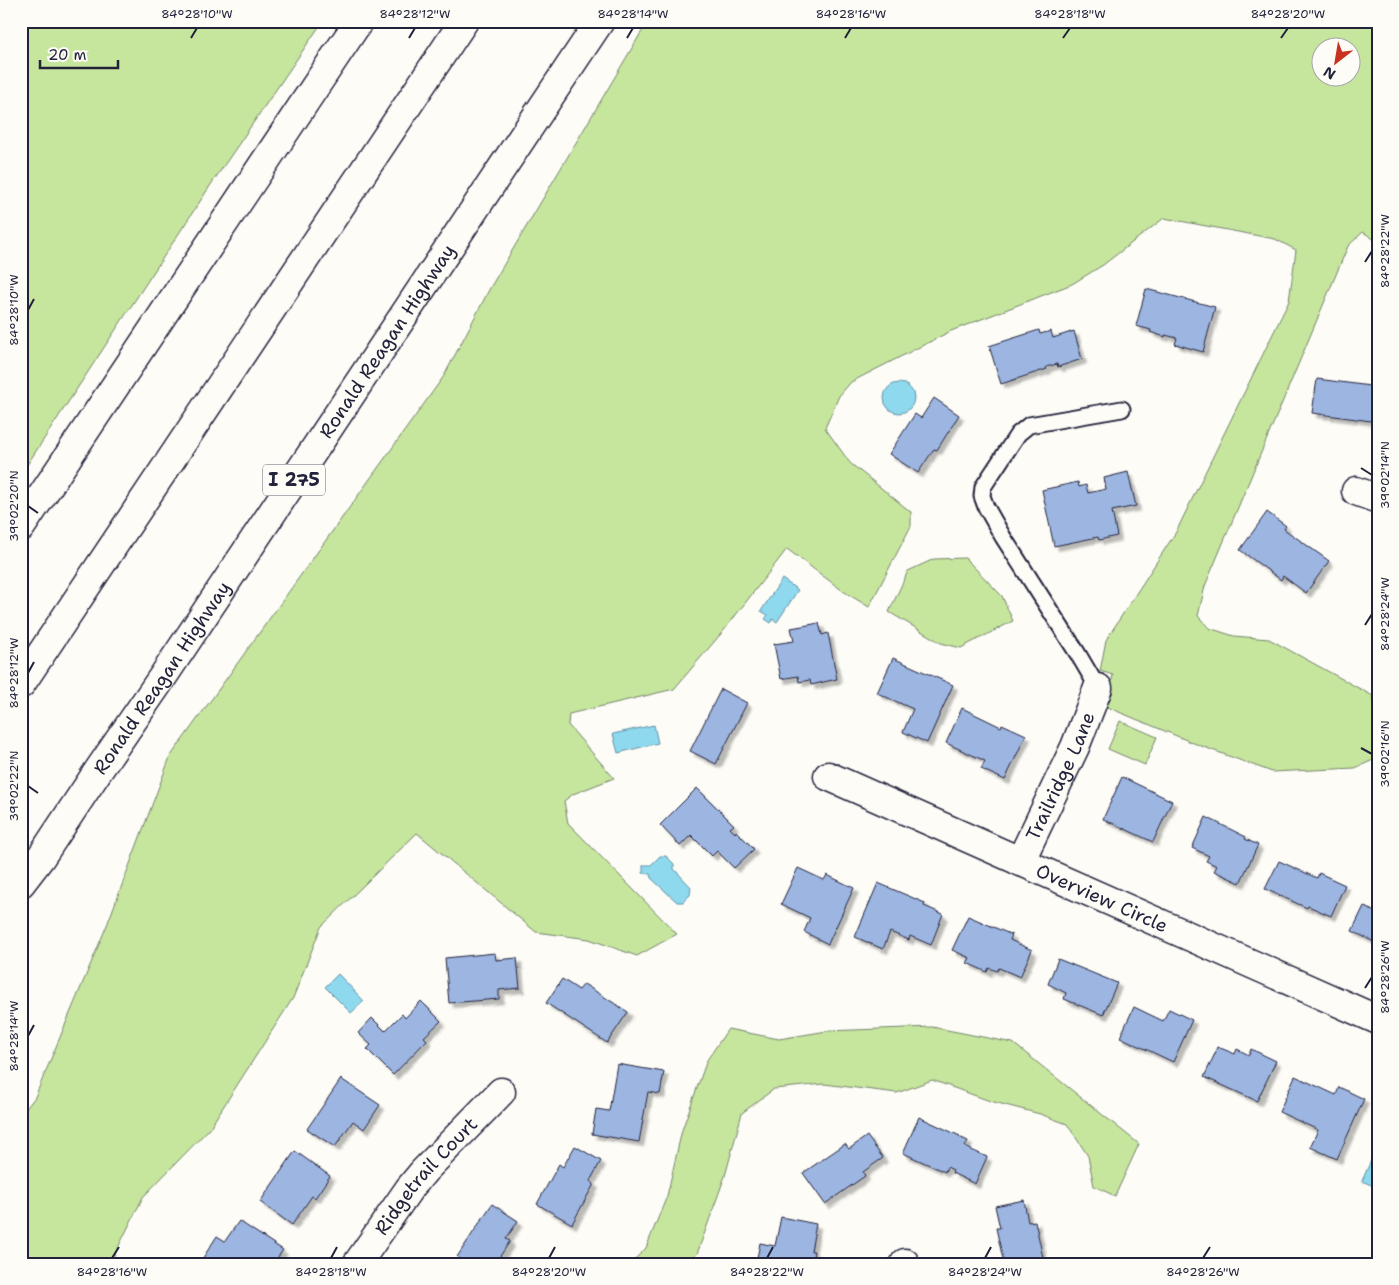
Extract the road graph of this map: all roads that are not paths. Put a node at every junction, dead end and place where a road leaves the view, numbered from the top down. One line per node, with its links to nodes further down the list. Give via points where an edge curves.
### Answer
1 (359, 21): 5 (main road)
2 (464, 21): 6 (main road)
3 (600, 21): 9 (main road, Ronald Reagan Highway / I 275)
4 (1122, 409): 7 (lane, via 1029,425 1018,434 983,488 982,496 1003,537)
5 (21, 527)
6 (21, 684)
7 (1098, 688): 10 (main road, Trailridge Lane, via 1075,747)
8 (828, 776): 10 (main road, Overview Circle)
9 (41, 857): 11 (main road, Ronald Reagan Highway / I 275); 12 (main road)
10 (1020, 862): 13 (main road, Overview Circle)
11 (21, 883)
12 (21, 896)
13 (1378, 1020)
14 (500, 1092): 15 (main road, Ridgetrail Court, via 424,1171)
15 (356, 1264)

